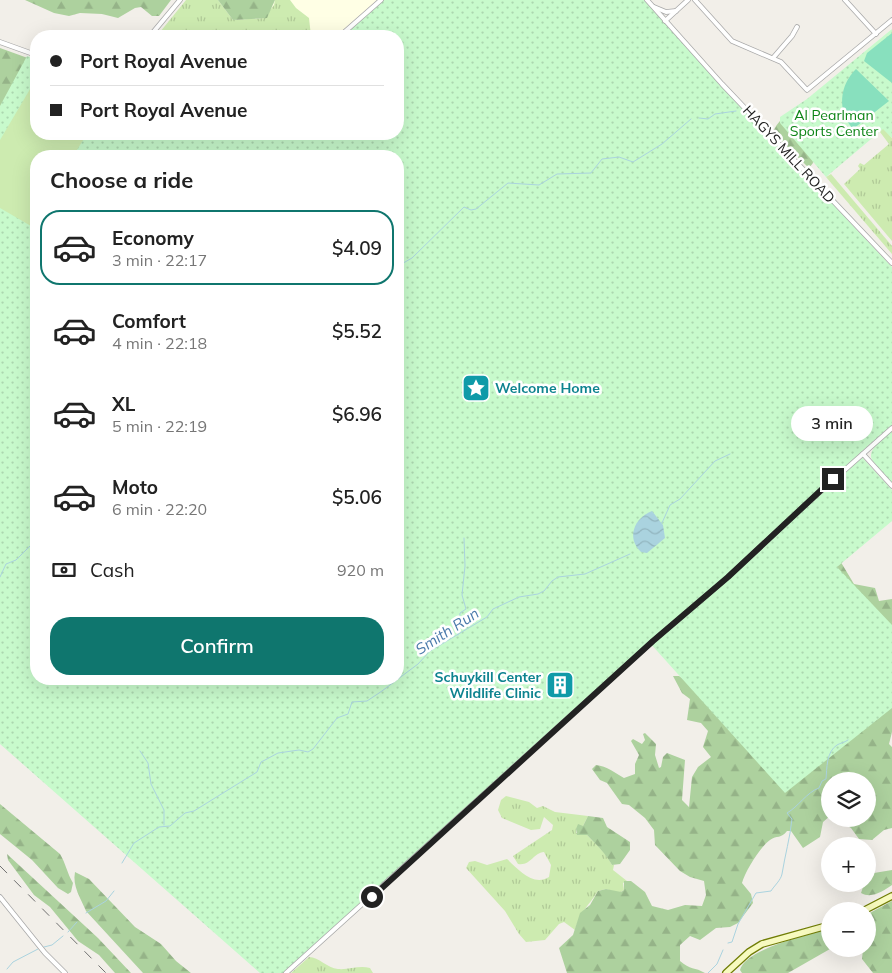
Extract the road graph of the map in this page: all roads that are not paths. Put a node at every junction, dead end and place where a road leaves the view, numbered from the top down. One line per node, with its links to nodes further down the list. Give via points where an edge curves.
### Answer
1 (180, 0): 12 (street)
2 (381, 0): 13 (street)
3 (647, 0): 7 (street, HAGYS MILL ROAD)
4 (688, 0): 8 (street)
5 (694, 0): 17 (street, via 732,41)
6 (845, 0): 14 (street)
7 (652, 6): 8 (street); 10 (street, HAGYS MILL ROAD)
8 (676, 12): 10 (street)
9 (892, 20): 14 (street)
10 (665, 21): 18 (street, HAGYS MILL ROAD)
11 (797, 27): 17 (street)
12 (155, 30)
13 (347, 30)
14 (876, 34): 17 (street, via 807,90 781,62)
15 (0, 42): 16 (street)
16 (30, 53)
17 (772, 58)
18 (892, 264)
19 (892, 428): 20 (street)
20 (862, 454): 21 (street); 27 (street)
21 (892, 486)
22 (892, 896): 24 (main road)
23 (0, 897): 26 (street)
24 (876, 904)
25 (821, 927): 28 (main road, via 768,942 749,952)
26 (65, 973)
27 (286, 973)
28 (726, 973)

